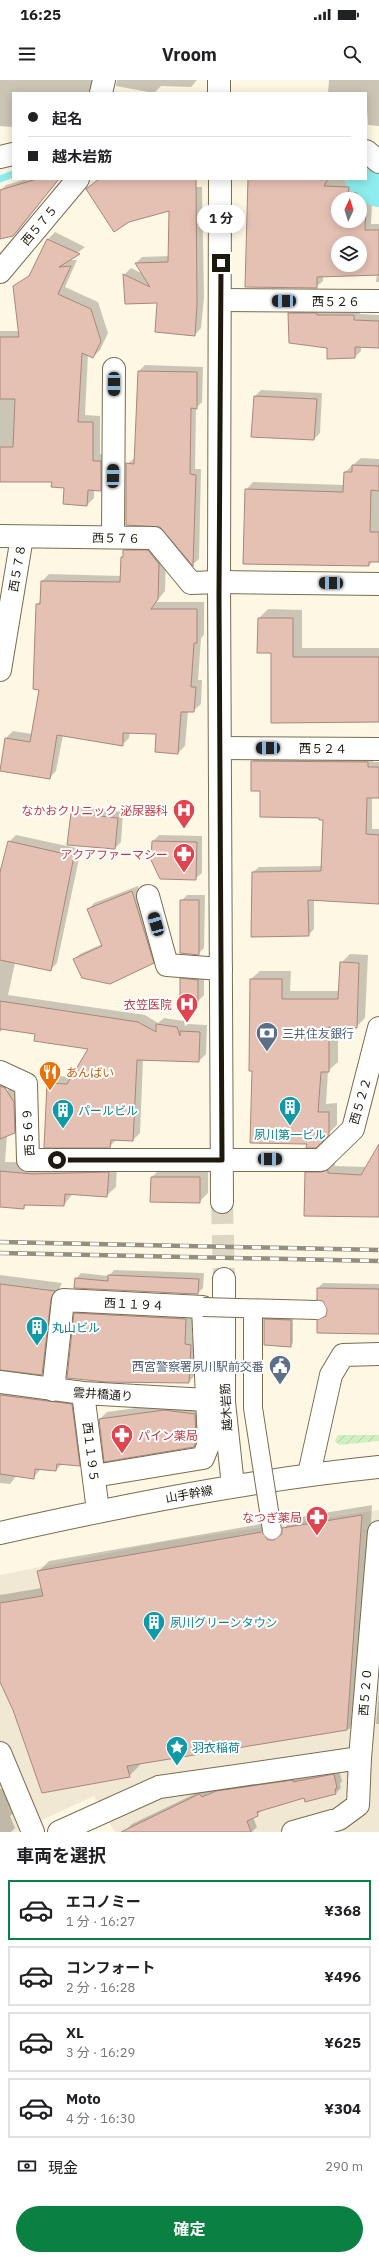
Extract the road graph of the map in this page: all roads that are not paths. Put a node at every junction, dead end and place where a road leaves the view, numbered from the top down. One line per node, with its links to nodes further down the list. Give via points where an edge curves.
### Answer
1 (104, 80): 3 (street)
2 (219, 80): 4 (street)
3 (101, 92)
4 (219, 92)
5 (367, 153): 8 (street)
6 (12, 154): 7 (street)
7 (0, 157)
8 (379, 162)
9 (77, 180): 11 (street, 西５７５)
10 (220, 180): 12 (street)
11 (0, 272)
12 (220, 300): 13 (street, 西５２６); 18 (street)
13 (379, 301)
14 (114, 369): 17 (street)
15 (0, 536): 16 (street, 西５７６)
16 (22, 537): 17 (street, 西５７６); 20 (street, 西５７８)
17 (113, 538): 18 (street, 西５７６, via 154,538 191,583)
18 (219, 582): 19 (street, 西５７６); 21 (street)
19 (379, 584)
20 (0, 670)
21 (220, 748): 22 (street, 西５２４); 24 (street)
22 (379, 749)
23 (148, 896): 24 (street, via 167,965)
24 (221, 969): 27 (street)
25 (379, 1028): 27 (street, 西５２２, via 353,1129 321,1160)
26 (0, 1072): 27 (street, 西５６９, via 26,1084 28,1160)
27 (222, 1160): 28 (street)
28 (222, 1202)
29 (224, 1279): 41 (street, 越木岩筋, via 224,1402)
30 (203, 1307): 31 (street, bridge); 35 (street, 西１１９４, via 63,1300); 37 (street)
31 (253, 1309): 32 (street, bridge); 43 (street, bridge, via 253,1408)
32 (317, 1310)
33 (379, 1354): 39 (street, via 343,1355 331,1374)
34 (0, 1382): 35 (street, 雲井橋通り)
35 (53, 1390): 36 (street, 雲井橋通り)
36 (83, 1393): 37 (street, 雲井橋通り); 40 (street, 西１１９５)
37 (206, 1400): 40 (street, via 209,1443 203,1458)
38 (379, 1468): 39 (street, 山手幹線)
39 (310, 1474): 41 (street, 山手幹線)
40 (94, 1476): 42 (street, 西１１９５)
41 (233, 1486): 42 (street, 山手幹線)
42 (98, 1511): 45 (street, 山手幹線)
43 (272, 1530)
44 (379, 1532): 47 (street, 西５２０)
45 (0, 1533)
46 (0, 1753): 48 (street)
47 (360, 1758): 49 (street, via 159,1787); 50 (street, 西５２０, via 358,1805 339,1819)
48 (33, 1832)
49 (59, 1832)
50 (293, 1832)

